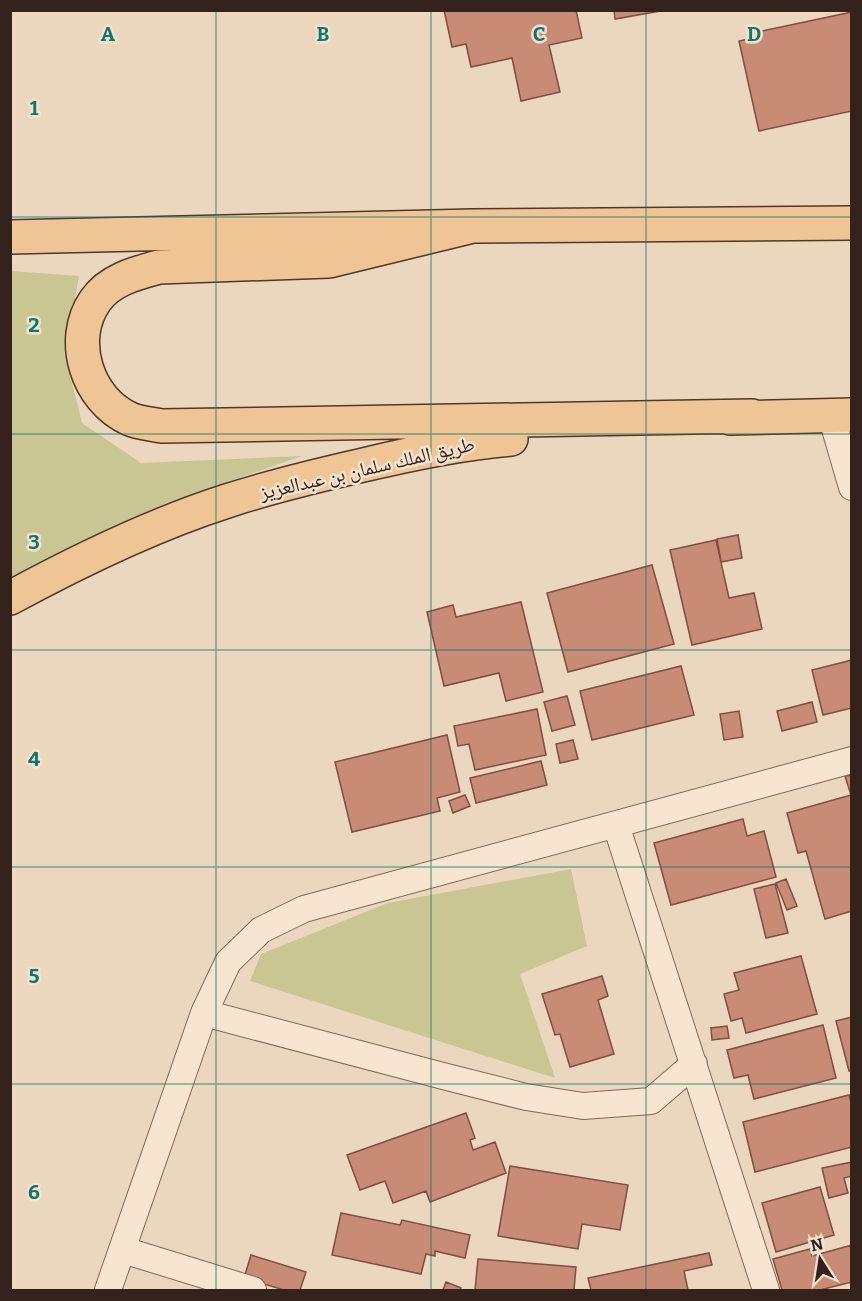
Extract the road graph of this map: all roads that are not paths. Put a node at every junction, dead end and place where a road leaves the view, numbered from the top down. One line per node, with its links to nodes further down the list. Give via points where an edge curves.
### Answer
1 (852, 223): 2 (main road)
2 (473, 226): 3 (main road); 5 (main road, via 329,261 159,267 135,273 95,300 85,321 82,347 87,373 111,407 130,420 161,426)
3 (10, 237)
4 (841, 415): 5 (main road, طريق الملك سلمان بن عبدالعزيز); 6 (street)
5 (752, 416): 7 (main road, طريق الملك سلمان بن عبدالعزيز, via 485,441 310,477 226,501 129,538)
6 (852, 487)
7 (10, 598)
8 (852, 760): 9 (street)
9 (616, 825): 10 (street, via 304,909 261,930 228,962); 11 (street)
10 (204, 1013): 11 (street, via 516,1094 583,1106 651,1101); 12 (street)
11 (694, 1065): 15 (street)
12 (123, 1250): 13 (street); 14 (street)
13 (108, 1290)
14 (253, 1290)
15 (766, 1290)

